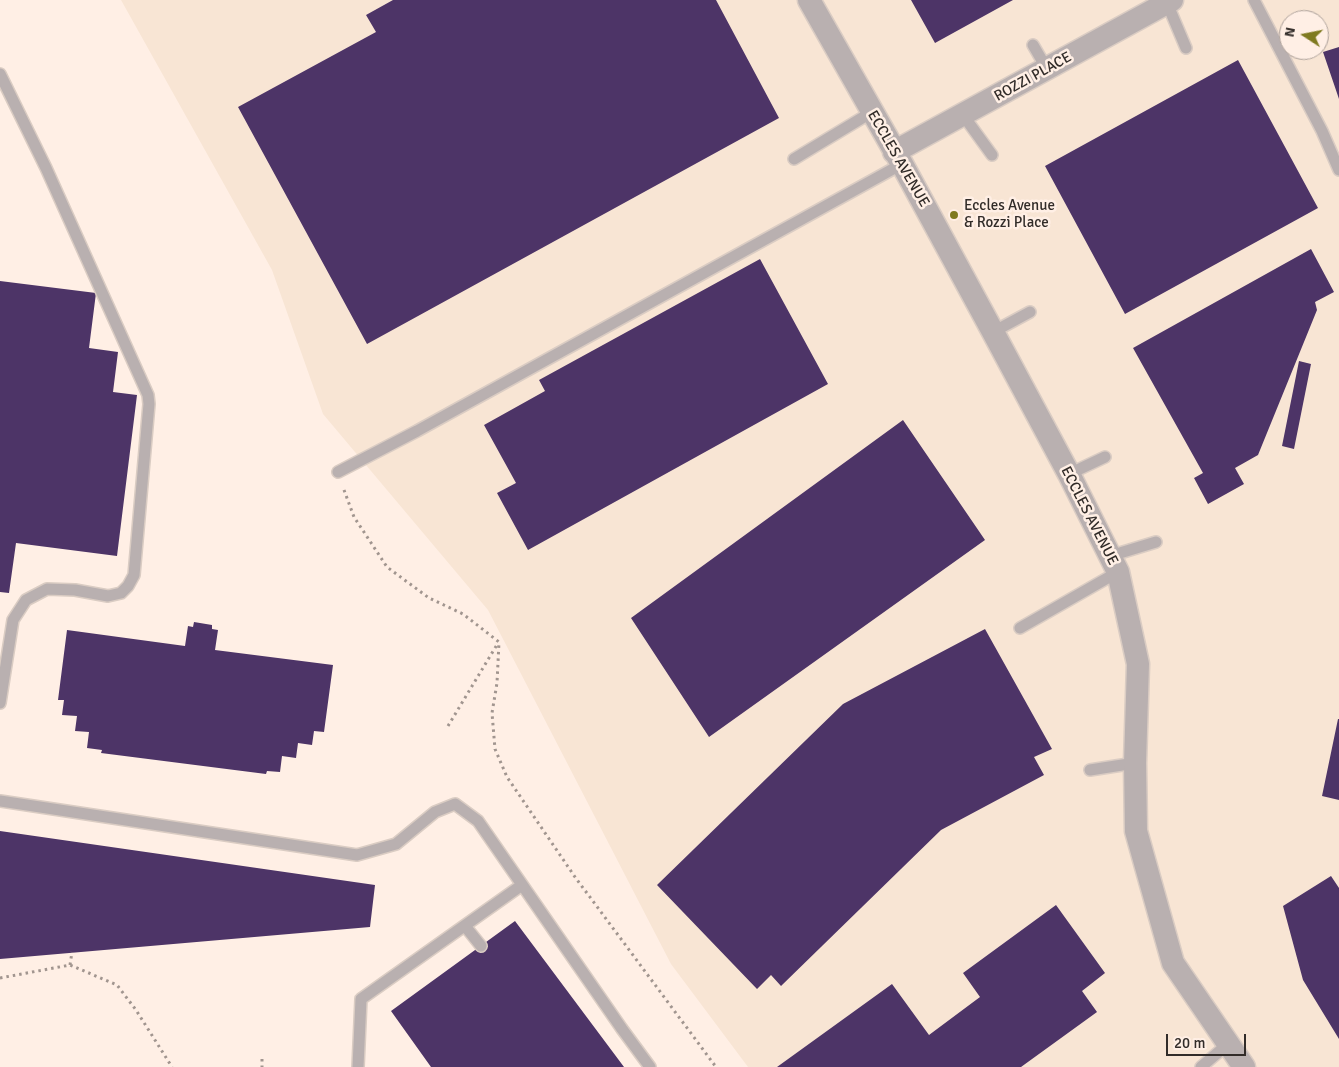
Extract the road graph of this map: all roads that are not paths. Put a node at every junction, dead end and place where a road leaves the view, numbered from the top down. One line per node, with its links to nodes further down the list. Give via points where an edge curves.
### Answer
1 (809, 0): 8 (street, ECCLES AVENUE)
2 (1254, 0): 13 (lane)
3 (1169, 1): 5 (lane); 6 (street, ROZZI PLACE)
4 (1033, 45): 6 (lane)
5 (1186, 48)
6 (1047, 69): 9 (street, ROZZI PLACE)
7 (0, 74): 22 (lane, via 46,168 148,395 149,404 134,575 121,593 108,596 47,589 26,600 13,620)
8 (872, 112): 11 (street, ECCLES AVENUE); 12 (lane)
9 (963, 116): 10 (lane); 11 (street, ROZZI PLACE)
10 (992, 155)
11 (898, 158): 15 (street, ECCLES AVENUE); 17 (lane)
12 (794, 159)
13 (1339, 170)
14 (1030, 312): 15 (lane)
15 (994, 332): 18 (street, ECCLES AVENUE)
16 (1104, 457): 18 (lane)
17 (338, 472)
18 (1069, 474): 20 (street, ECCLES AVENUE)
19 (1156, 542): 20 (lane)
20 (1114, 564): 21 (lane); 23 (street, ECCLES AVENUE, via 1138,664)
21 (1020, 628)
22 (0, 703)
23 (1135, 763): 24 (lane); 29 (street, ECCLES AVENUE, via 1136,831 1173,963)
24 (1090, 770)
25 (0, 801): 26 (lane, via 357,855 396,844 435,812 455,804 478,821)
26 (522, 885): 27 (lane); 31 (lane)
27 (465, 926): 28 (lane); 30 (lane, via 361,999)
28 (481, 946)
29 (1228, 1044): 32 (lane); 33 (street, ECCLES AVENUE)
30 (358, 1067)
31 (650, 1067)
32 (1201, 1067)
33 (1244, 1067)

